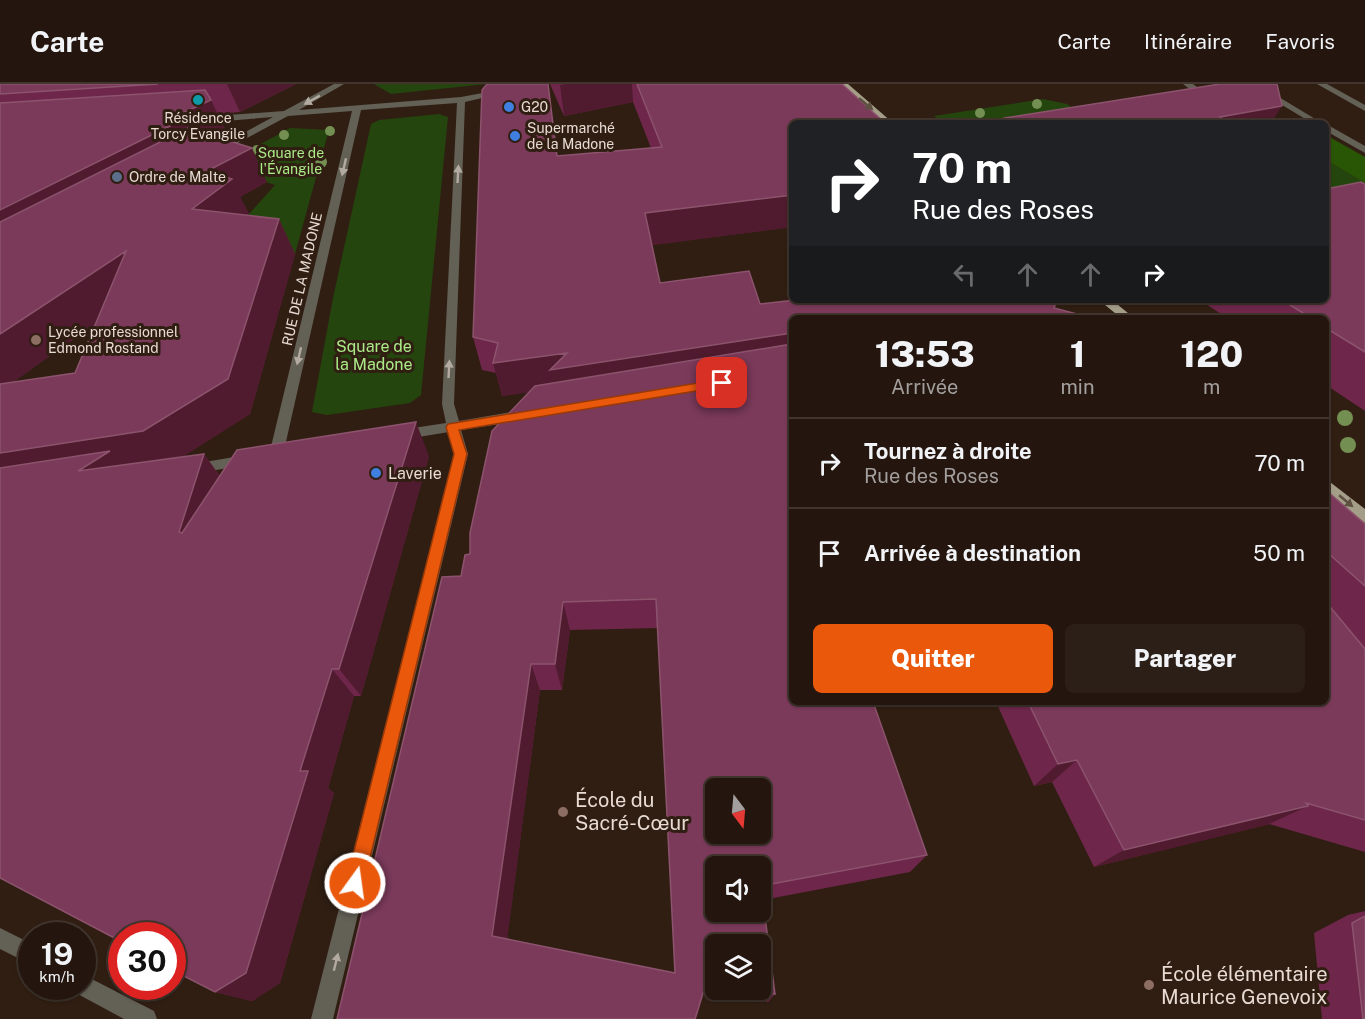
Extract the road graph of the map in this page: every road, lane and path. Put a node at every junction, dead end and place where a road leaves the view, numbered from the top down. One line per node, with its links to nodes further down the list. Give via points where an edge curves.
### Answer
1 (340, 84): 11 (street, one-way to 11)
2 (843, 84): 12 (main road, one-way to 12)
3 (1187, 84): 10 (street, via 1211,101)
4 (1251, 84): 13 (street)
5 (1321, 84): 8 (street)
6 (506, 92): 7 (street)
7 (461, 100): 9 (street); 21 (street, one-way to 7, via 448,404)
8 (1365, 108)
9 (357, 110): 11 (street); 23 (street, RUE DE LA MADONE, one-way to 23, via 281,454)
10 (1205, 110)
11 (284, 116): 14 (street); 17 (street)
12 (886, 120)
13 (1313, 120)
14 (194, 121)
15 (1329, 130): 16 (street)
16 (1365, 150)
17 (211, 154)
18 (1109, 303): 19 (main road)
19 (1123, 315)
20 (536, 413): 21 (street)
21 (452, 427): 22 (street); 30 (street, one-way to 21, via 460,454)
22 (381, 438)
23 (173, 472)
24 (1329, 487): 25 (main road, one-way to 25)
25 (1365, 517)
26 (0, 938): 27 (street)
27 (18, 948)
28 (96, 992): 29 (street)
29 (146, 1019)
30 (322, 1019)

